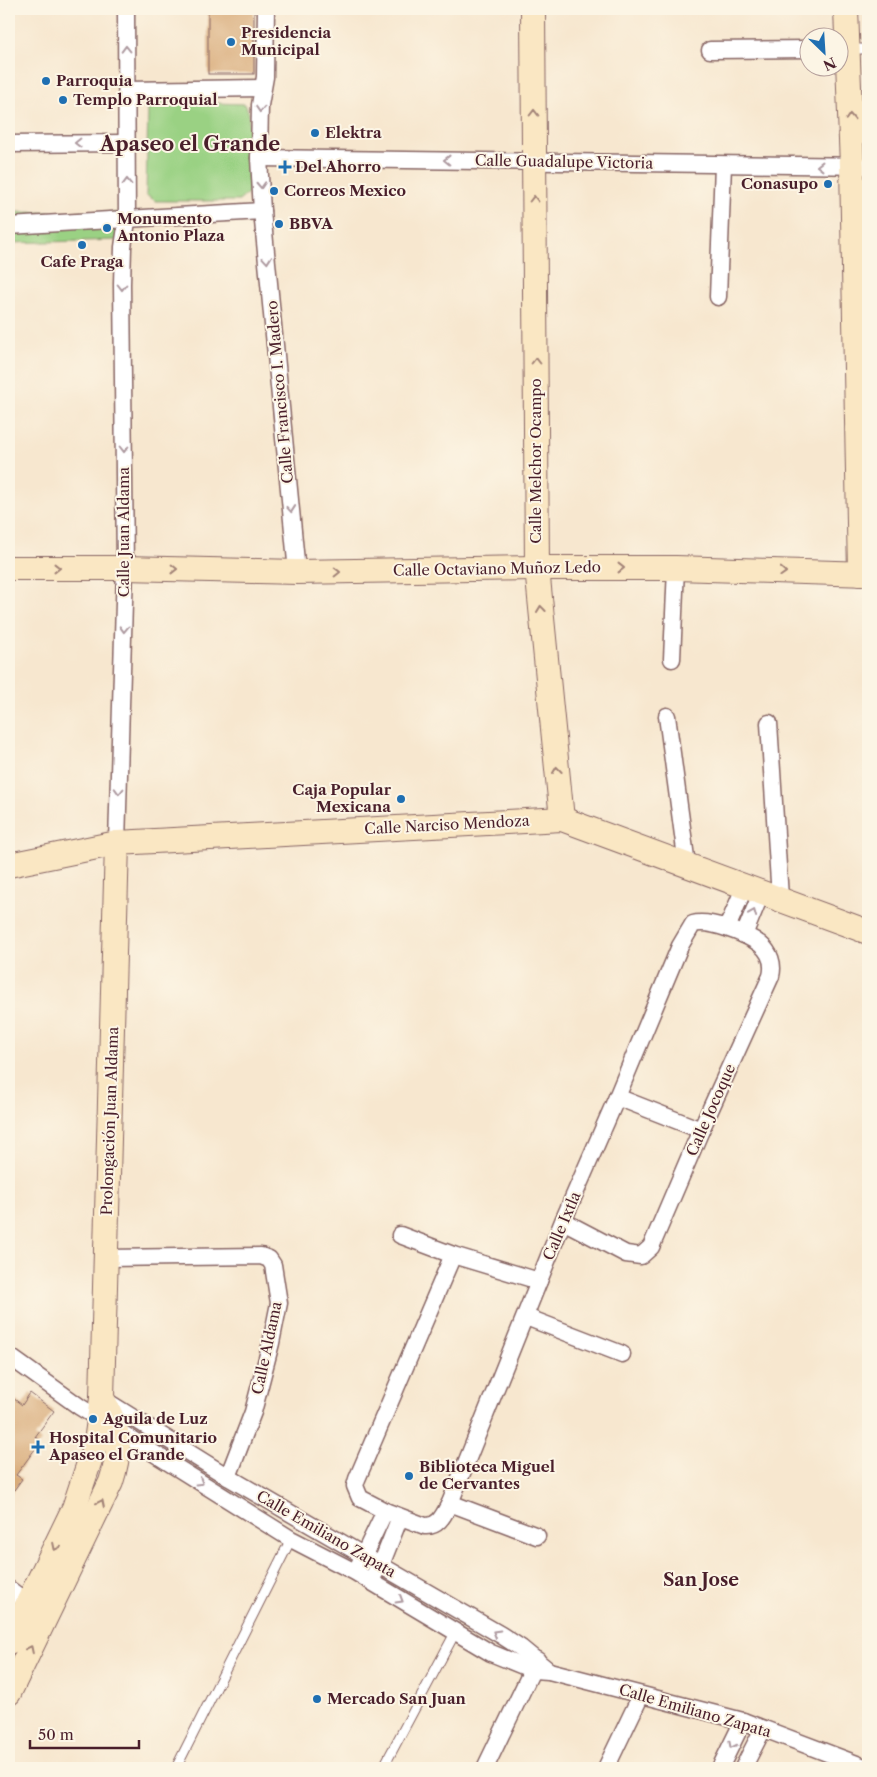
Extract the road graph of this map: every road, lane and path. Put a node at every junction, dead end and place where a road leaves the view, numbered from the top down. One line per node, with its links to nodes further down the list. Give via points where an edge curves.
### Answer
1 (126, 9): 9 (street, Calle Juan Aldama, one-way to 1)
2 (266, 9): 8 (street, Calle Francisco I. Madero)
3 (533, 9): 13 (street, Calle Melchor Ocampo, one-way to 3)
4 (846, 9): 5 (street)
5 (851, 49): 15 (street, one-way to 5)
6 (710, 50): 7 (street)
7 (800, 50)
8 (262, 88): 9 (street); 12 (street, Calle Francisco I. Madero, one-way to 12)
9 (127, 90): 10 (street, Calle Juan Aldama)
10 (126, 143): 11 (street, one-way to 11); 17 (street, Calle Juan Aldama, one-way to 10)
11 (9, 144)
12 (260, 158): 13 (street, Calle Guadalupe Victoria, one-way to 12); 16 (street, Calle Francisco I. Madero, one-way to 16)
13 (534, 162): 14 (street, Calle Guadalupe Victoria); 22 (street, Calle Melchor Ocampo, one-way to 13)
14 (723, 165): 15 (street, Calle Guadalupe Victoria, one-way to 14); 19 (street)
15 (860, 166): 25 (street)
16 (262, 211): 17 (street); 24 (street, Calle Francisco I. Madero, one-way to 24)
17 (127, 221): 18 (street); 21 (street, Calle Juan Aldama, one-way to 21, via 122,284)
18 (9, 226)
19 (718, 297)
20 (9, 568): 21 (street, Calle Octaviano Muñoz Ledo, one-way to 21)
21 (125, 568): 24 (street, Calle Octaviano Muñoz Ledo, one-way to 24); 30 (street, Calle Juan Aldama, one-way to 30)
22 (537, 568): 23 (street, Calle Octaviano Muñoz Ledo, one-way to 23); 24 (street, Calle Octaviano Muñoz Ledo, one-way to 22); 29 (street, Calle Melchor Ocampo, one-way to 22)
23 (676, 568): 25 (street, Calle Octaviano Muñoz Ledo, one-way to 25); 26 (street)
24 (297, 572)
25 (864, 574)
26 (672, 659)
27 (667, 716): 32 (street)
28 (769, 723): 33 (street)
29 (562, 819): 30 (street, Calle Narciso Mendoza); 32 (street, Calle Narciso Mendoza)
30 (118, 843): 31 (street, Calle Narciso Mendoza); 42 (street, Prolongación Juan Aldama)
31 (9, 865)
32 (687, 865): 33 (street, Calle Narciso Mendoza)
33 (762, 892): 34 (street); 35 (street, Calle Narciso Mendoza); 36 (street, one-way to 33)
34 (727, 928): 36 (street); 37 (street, Calle Ixtla, via 693,924 680,946)
35 (868, 932)
36 (744, 935): 38 (street, Calle Jocoque, via 760,944 773,968)
37 (617, 1097): 38 (street); 39 (street, Calle Ixtla)
38 (701, 1130): 39 (street, Calle Jocoque, via 651,1247 641,1256 626,1254)
39 (563, 1221): 43 (street, Calle Ixtla)
40 (400, 1235): 41 (street)
41 (453, 1255): 43 (street); 50 (street, via 355,1486 360,1498)
42 (106, 1258): 47 (street, Prolongación Juan Aldama); 48 (street, Calle Aldama, via 261,1256 273,1265 278,1311 252,1412)
43 (539, 1281): 44 (street, Calle Ixtla)
44 (526, 1317): 45 (street); 49 (street, Calle Ixtla)
45 (622, 1354)
46 (9, 1356): 47 (street)
47 (100, 1414): 48 (street, Calle Emiliano Zapata); 52 (street, Calle Emiliano Zapata, one-way to 52); 58 (street, Prolongación Juan Aldama, one-way to 58, via 96,1442 74,1508); 62 (street, Prolongación Juan Aldama, one-way to 47, via 111,1482 117,1458)
48 (228, 1477): 53 (street, Calle Emiliano Zapata)
49 (450, 1503): 50 (street, Calle Ixtla, via 443,1518 430,1526); 51 (street)
50 (393, 1514): 53 (street); 54 (street)
51 (536, 1536)
52 (291, 1539): 55 (street, Calle Emiliano Zapata); 66 (lane)
53 (363, 1556): 54 (street, Calle Emiliano Zapata); 55 (street)
54 (381, 1565): 56 (street); 61 (street, Calle Emiliano Zapata, one-way to 54, via 501,1636)
55 (355, 1572): 56 (street, Calle Emiliano Zapata)
56 (370, 1582): 59 (street, Calle Emiliano Zapata, one-way to 59)
57 (9, 1589): 58 (street)
58 (29, 1604): 60 (street, Prolongación Juan Aldama)
59 (455, 1633): 61 (street, Calle Emiliano Zapata, via 491,1653); 67 (lane)
60 (9, 1642)
61 (540, 1667): 63 (street, Calle Emiliano Zapata); 68 (street)
62 (9, 1693)
63 (641, 1696): 64 (street, Calle Emiliano Zapata); 69 (street)
64 (743, 1721): 65 (street, Calle Emiliano Zapata); 70 (street, one-way to 70)
65 (764, 1728): 71 (street); 72 (street, Calle Emiliano Zapata)
66 (176, 1768)
67 (383, 1768)
68 (485, 1768)
69 (606, 1768)
70 (720, 1768)
71 (744, 1768)
72 (867, 1768)

